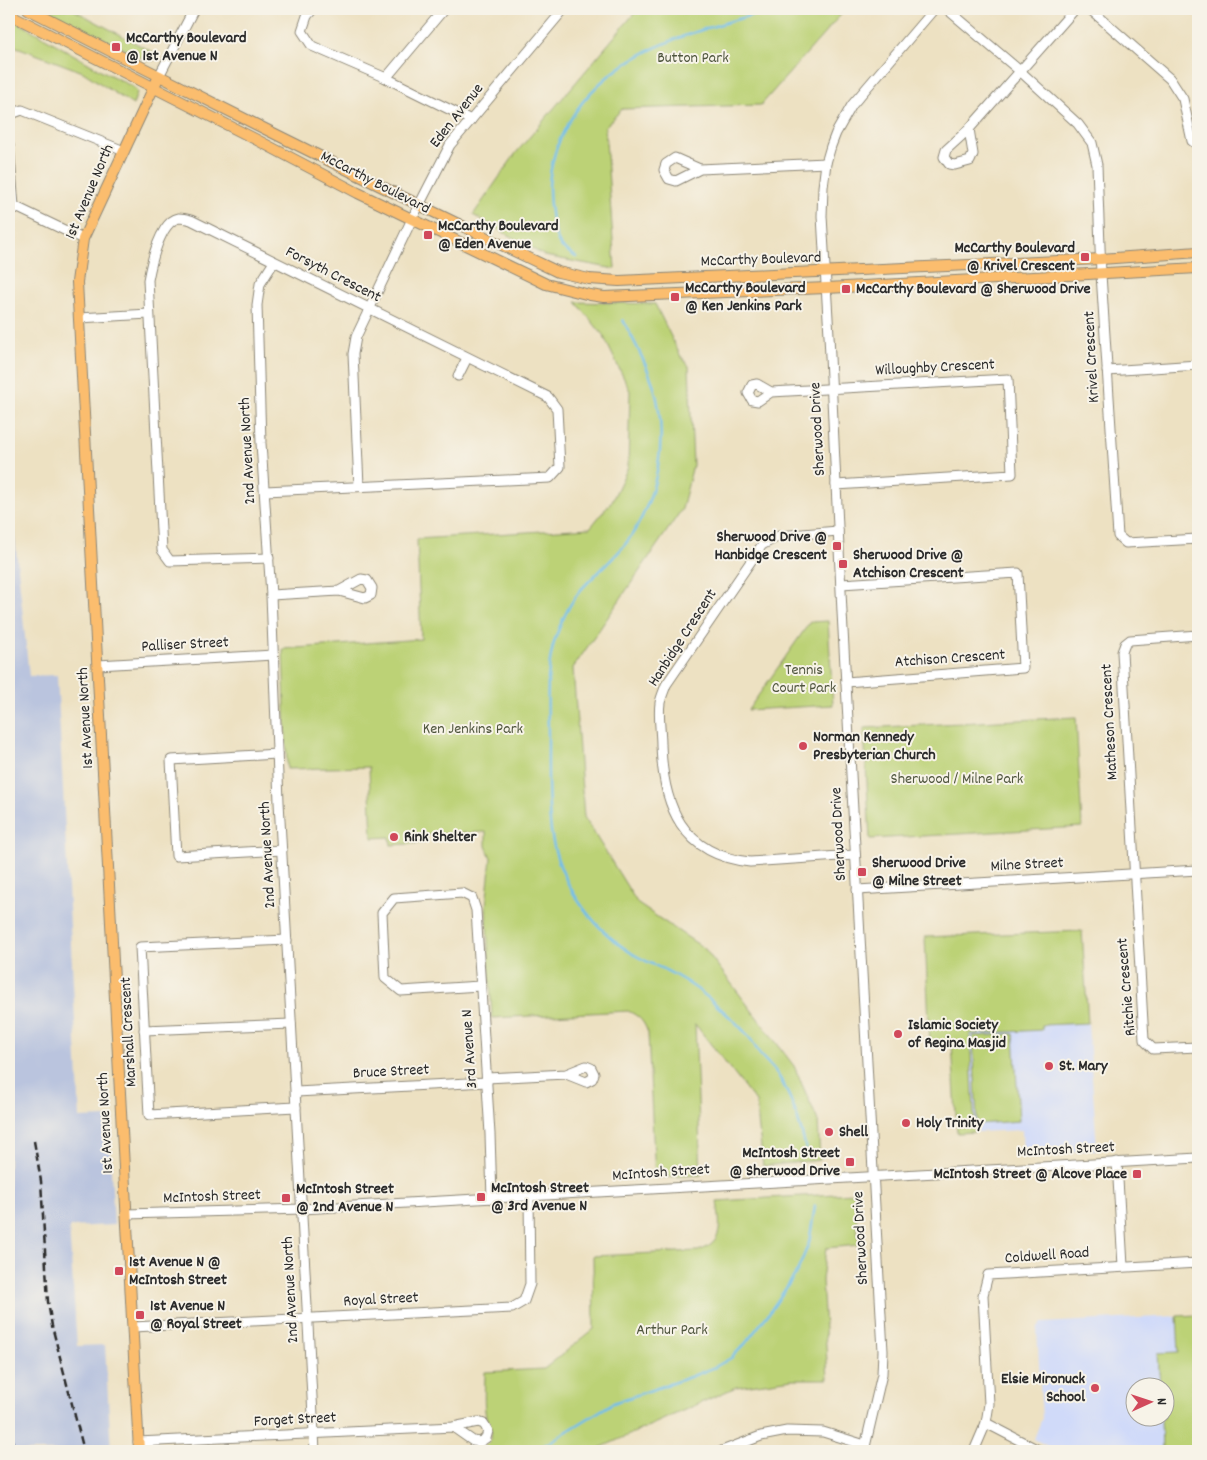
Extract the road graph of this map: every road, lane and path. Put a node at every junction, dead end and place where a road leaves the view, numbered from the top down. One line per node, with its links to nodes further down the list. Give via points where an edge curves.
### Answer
1 (28, 9): 12 (main road, McCarthy Boulevard)
2 (194, 9): 12 (street, 1st Avenue North)
3 (313, 9): 13 (street, via 302,31 312,46)
4 (444, 9): 13 (street)
5 (564, 9): 16 (street, Eden Avenue)
6 (934, 9): 21 (street, Sherwood Drive, via 852,105 836,133)
7 (947, 9): 11 (street, Krivel Crescent)
8 (1075, 9): 11 (street)
9 (1090, 9): 19 (street, via 1170,79 1183,99 1192,141)
10 (9, 14): 14 (main road, McCarthy Boulevard)
11 (1020, 71): 17 (street); 27 (street, Krivel Crescent, via 1078,124 1092,143 1097,166)
12 (159, 76): 14 (main road, 1st Avenue North); 23 (main road, McCarthy Boulevard)
13 (386, 78): 16 (street)
14 (153, 88): 20 (main road, 1st Avenue North); 24 (main road, McCarthy Boulevard)
15 (9, 118): 20 (street, via 22,110)
16 (471, 120): 23 (street, Eden Avenue, via 447,150)
17 (968, 129)
18 (9, 145): 25 (street, via 14,206)
19 (1198, 145)
20 (124, 150): 25 (main road, 1st Avenue North)
21 (826, 163): 22 (street); 30 (street, Sherwood Drive, via 822,216)
22 (700, 169)
23 (419, 206): 24 (street, Eden Avenue); 30 (main road, McCarthy Boulevard, via 558,272 589,279 619,281)
24 (412, 219): 32 (main road, McCarthy Boulevard, via 546,284 590,295); 33 (street, Eden Avenue)
25 (84, 239): 35 (main road, 1st Avenue North, via 77,282)
26 (1198, 252): 27 (main road, McCarthy Boulevard)
27 (1101, 259): 30 (main road, McCarthy Boulevard); 31 (street, Krivel Crescent)
28 (274, 262): 33 (street, Forsyth Crescent); 34 (street, Forsyth Crescent, via 191,220 178,218 168,223 154,250 148,280); 44 (street, 2nd Avenue North, via 260,284 257,305)
29 (1198, 268): 31 (main road, McCarthy Boulevard)
30 (826, 272): 32 (street, Sherwood Drive)
31 (1102, 274): 32 (main road, McCarthy Boulevard); 38 (street, Krivel Crescent)
32 (827, 288): 40 (street, Sherwood Drive)
33 (368, 309): 36 (street, Forsyth Crescent); 43 (street, Eden Avenue, via 356,336 353,354)
34 (149, 314): 35 (street); 47 (street, Forsyth Crescent, via 162,550 170,561)
35 (80, 318): 53 (main road, 1st Avenue North)
36 (467, 358): 39 (street); 43 (street, Forsyth Crescent, via 548,397 557,409 560,467 550,478)
37 (1198, 365): 38 (street)
38 (1107, 371): 46 (street, Krivel Crescent, via 1118,536 1126,543)
39 (458, 376)
40 (831, 389): 41 (street); 42 (street, Sherwood Drive); 42 (street, Willoughby Crescent, via 1008,379 1012,474)
41 (771, 392)
42 (836, 485): 45 (street, Sherwood Drive)
43 (359, 486): 44 (street, Forsyth Crescent)
44 (265, 491): 47 (street, 2nd Avenue North)
45 (838, 530): 48 (street, Sherwood Drive); 57 (street, Hanbidge Crescent, via 779,536 762,545 666,685 660,703 662,764 670,806 677,818 692,838 718,855 750,862)
46 (1198, 539)
47 (268, 558): 50 (street, 2nd Avenue North)
48 (841, 584): 54 (street, Sherwood Drive); 54 (street, Atchison Crescent, via 1018,573 1023,668)
49 (339, 591): 50 (street)
50 (271, 595): 52 (street, 2nd Avenue North)
51 (1198, 635): 59 (street, Matheson Crescent, via 1130,640 1122,652)
52 (273, 655): 53 (street, Palliser Street); 55 (street, 2nd Avenue North)
53 (98, 666): 76 (main road, 1st Avenue North)
54 (846, 682): 57 (street, Sherwood Drive)
55 (277, 754): 56 (street, 2nd Avenue North); 56 (street, via 171,760 173,817 176,856)
56 (282, 850): 61 (street, 2nd Avenue North)
57 (855, 855): 60 (street, Sherwood Drive)
58 (1198, 870): 59 (street, Milne Street)
59 (1134, 874): 60 (street, Milne Street); 65 (street, Ritchie Crescent, via 1144,1040 1153,1049)
60 (857, 890): 72 (street, Sherwood Drive)
61 (287, 940): 63 (street, 2nd Avenue North); 64 (street, Marshall Crescent, via 140,947)
62 (480, 986): 62 (street, 3rd Avenue N, via 401,991 385,978 382,913 394,898 462,893 472,898 476,910); 67 (street, 3rd Avenue N)
63 (292, 1024): 64 (street); 68 (street, 2nd Avenue North)
64 (144, 1030): 69 (street, Marshall Crescent, via 149,1115)
65 (1198, 1047)
66 (566, 1074): 67 (street, Bruce Street)
67 (487, 1080): 68 (street, Bruce Street); 74 (street, 3rd Avenue N)
68 (296, 1092): 69 (street, 2nd Avenue North)
69 (296, 1107): 75 (street, 2nd Avenue North)
70 (1198, 1158): 71 (street, McIntosh Street)
71 (1117, 1162): 72 (street, McIntosh Street); 78 (street)
72 (873, 1176): 73 (street, McIntosh Street); 85 (street, Sherwood Drive, via 883,1351 882,1374)
73 (529, 1197): 74 (street, McIntosh Street); 79 (street, Royal Street, via 530,1284 524,1301 512,1308)
74 (492, 1199): 75 (street, McIntosh Street)
75 (302, 1209): 76 (street, McIntosh Street); 79 (street, 2nd Avenue North)
76 (126, 1214): 80 (main road, 1st Avenue North)
77 (1198, 1263): 78 (street, Coldwell Road)
78 (1123, 1266): 81 (street, Coldwell Road, via 988,1275 983,1295 989,1404)
79 (308, 1319): 80 (street, Royal Street); 83 (street, 2nd Avenue North)
80 (132, 1327): 84 (main road, 1st Avenue North)
81 (986, 1424): 88 (street, Coldwell Road); 89 (street)
82 (453, 1427): 83 (street, Forget Street)
83 (314, 1434): 84 (street, Forget Street); 86 (street, 2nd Avenue North)
84 (138, 1447)
85 (864, 1448): 87 (street, via 823,1432 787,1432 761,1436)
86 (316, 1451)
87 (722, 1451)
88 (974, 1451)
89 (1040, 1451)

